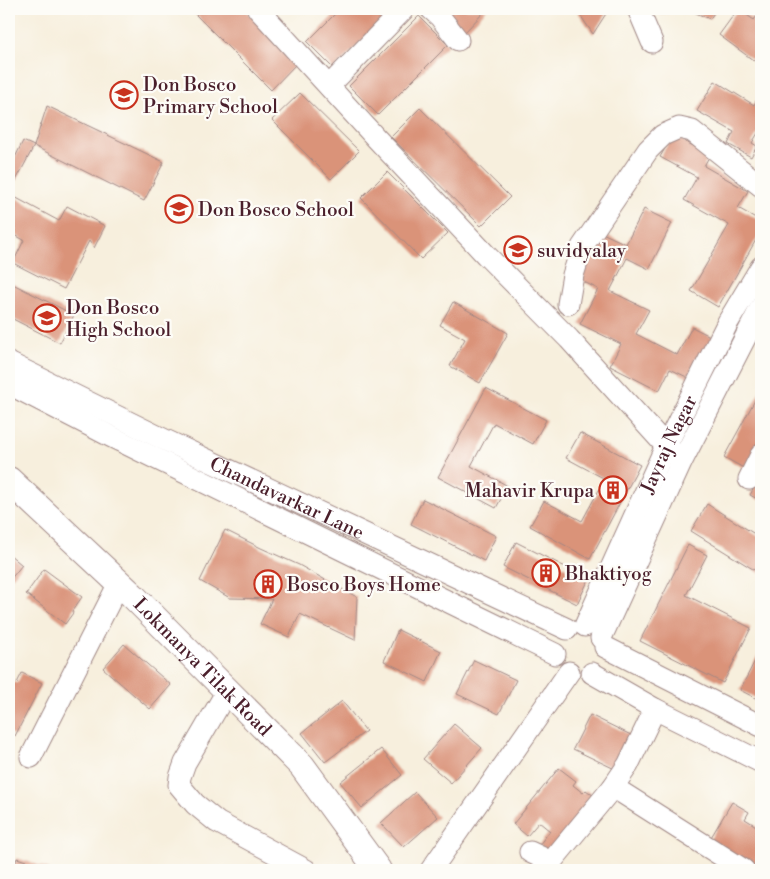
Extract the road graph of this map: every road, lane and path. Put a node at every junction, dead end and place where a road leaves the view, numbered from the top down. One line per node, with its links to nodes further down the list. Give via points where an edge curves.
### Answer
1 (258, 9): 7 (street)
2 (404, 9): 7 (street)
3 (431, 9): 5 (street)
4 (638, 9): 6 (street)
5 (458, 40)
6 (652, 42)
7 (329, 86): 16 (street)
8 (761, 186): 10 (street, via 692,131 679,128 663,135 648,150 582,247 572,276)
9 (761, 266): 12 (street, Jayraj Nagar)
10 (568, 304)
11 (761, 307): 13 (street, Jayraj Nagar)
12 (728, 322): 13 (street); 16 (street, Jayraj Nagar)
13 (754, 338): 18 (street, Jayraj Nagar)
14 (9, 363): 26 (street, Chandavarkar Lane, via 163,439)
15 (9, 384): 27 (street, Chandavarkar Lane)
16 (666, 446): 18 (street); 22 (street, Jayraj Nagar)
17 (761, 455): 19 (street)
18 (682, 461): 23 (street, Jayraj Nagar)
19 (749, 479)
20 (9, 480): 25 (main road, Lokmanya Tilak Road)
21 (9, 499): 25 (main road, Lokmanya Tilak Road)
22 (639, 507): 23 (street); 24 (street, Jayraj Nagar)
23 (657, 517): 24 (street, Jayraj Nagar)
24 (621, 571): 26 (street, Jayraj Nagar)
25 (116, 588): 30 (main road, Lokmanya Tilak Road); 33 (street)
26 (590, 635): 27 (street, via 560,636); 29 (street, via 604,657); 32 (street, Chandavarkar Lane)
27 (556, 654): 28 (street, via 564,670)
28 (569, 672): 29 (street); 40 (street)
29 (592, 673): 31 (street)
30 (224, 696): 37 (street, via 185,763 179,785 195,804 218,822); 38 (main road, Lokmanya Tilak Road); 39 (main road, Lokmanya Tilak Road, via 302,766)
31 (655, 709): 34 (street); 35 (street, via 628,765)
32 (761, 726)
33 (31, 757)
34 (761, 762)
35 (613, 787): 36 (street, via 551,862); 41 (street)
36 (530, 852)
37 (306, 870)
38 (368, 870)
39 (378, 870)
40 (431, 870)
41 (744, 870)

